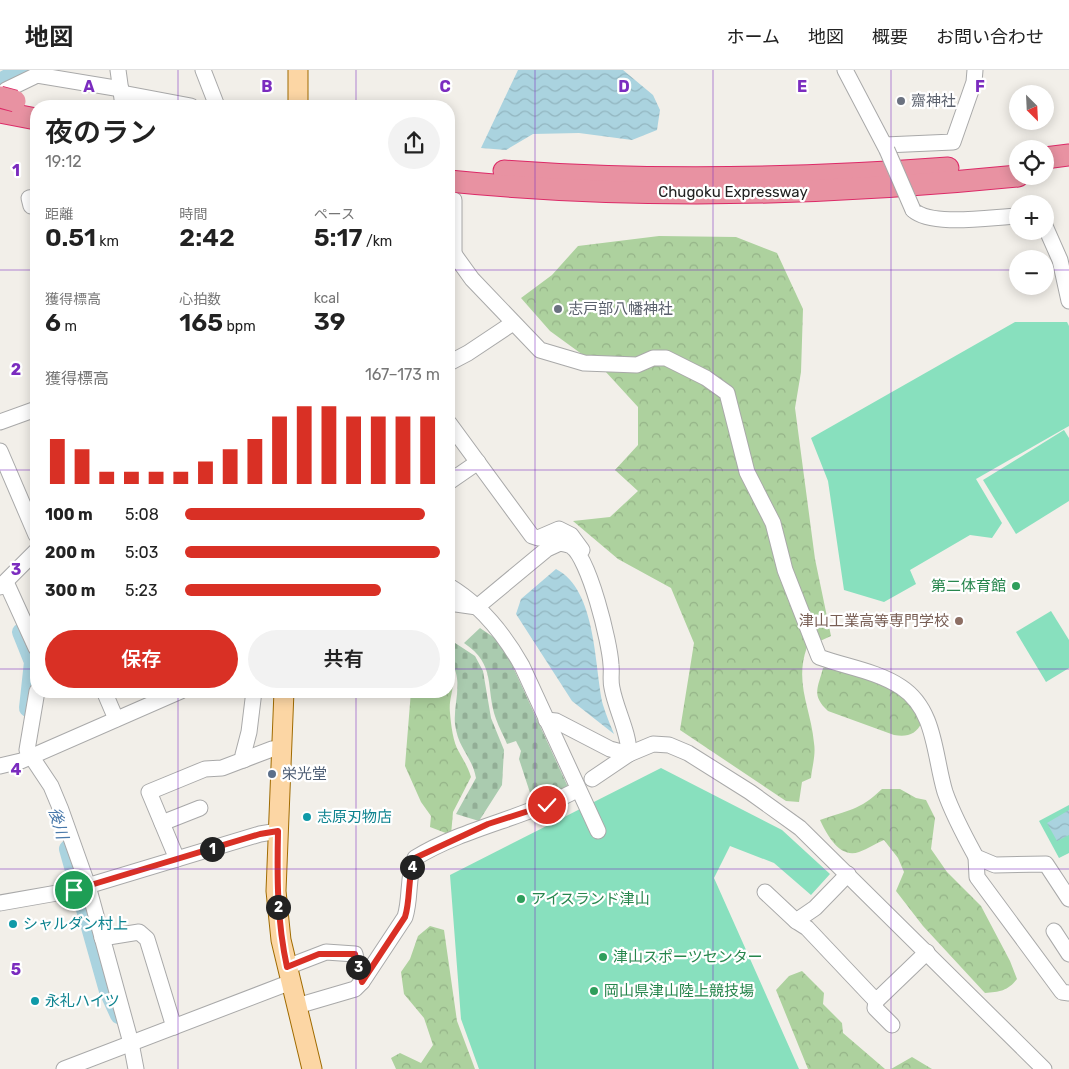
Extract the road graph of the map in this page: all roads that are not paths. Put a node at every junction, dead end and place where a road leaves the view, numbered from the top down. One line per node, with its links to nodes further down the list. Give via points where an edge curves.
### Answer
1 (118, 70): 6 (street)
2 (202, 70): 8 (street)
3 (298, 70): 9 (main road)
4 (845, 70): 13 (street)
5 (975, 70): 13 (street, via 974,82 953,142)
6 (122, 96): 7 (street); 10 (street, via 36,75 6,90)
7 (150, 100)
8 (214, 100)
9 (298, 100)
10 (4, 104): 11 (highway); 12 (highway)
11 (30, 105)
12 (30, 116)
13 (886, 147): 22 (street, bridge, via 912,210 920,216 943,220)
14 (1069, 155): 15 (highway)
15 (1054, 157)
16 (1009, 162): 17 (highway, Chugoku Expressway, via 882,173 744,178 602,176)
17 (455, 167)
18 (1069, 169): 19 (highway)
19 (1054, 171)
20 (1009, 177): 21 (highway, Chugoku Expressway, via 884,188 746,193 603,191)
21 (455, 181)
22 (1009, 216)
23 (1051, 240): 25 (street, via 1060,260)
24 (455, 258): 26 (street)
25 (1069, 301)
26 (513, 323): 27 (street); 60 (street, via 545,353 593,363 637,365 653,358 666,358 706,378 727,393 748,472 774,523 785,570 820,656 846,667 880,675 914,696 928,719 946,794)
27 (455, 360)
28 (30, 412): 29 (street)
29 (0, 422)
30 (455, 431): 32 (street)
31 (0, 451): 34 (street)
32 (478, 462): 33 (street); 36 (street, via 532,536 538,538 558,529 571,535 586,555)
33 (455, 478)
34 (30, 521)
35 (30, 557): 37 (street)
36 (585, 565): 40 (street, via 572,547 560,543 547,548); 50 (street, via 609,648 611,685 629,743)
37 (4, 584): 41 (street)
38 (455, 590): 40 (street)
39 (455, 604): 40 (street)
40 (477, 607): 48 (street, via 509,644)
41 (30, 636)
42 (36, 698): 51 (street)
43 (107, 698): 47 (street)
44 (165, 698): 47 (street)
45 (253, 698): 52 (street)
46 (284, 698): 49 (main road)
47 (116, 719): 51 (street)
48 (546, 720): 50 (street, via 556,721 610,749); 59 (street)
49 (281, 748): 52 (street); 58 (main road)
50 (629, 754): 54 (street); 62 (street, via 653,744 669,745 688,753 800,828)
51 (26, 759): 53 (street); 63 (street, via 51,786)
52 (244, 760): 57 (street, via 222,768 205,769 149,792)
53 (0, 766)
54 (592, 779)
55 (571, 793): 73 (street, via 539,808 488,824 415,858 405,917)
56 (200, 808): 57 (street)
57 (162, 824): 61 (street)
58 (278, 831): 61 (street); 72 (main road, via 276,891 281,940)
59 (598, 831)
60 (976, 857): 65 (street, via 995,865 1046,864); 74 (street, via 977,877 1062,992)
61 (176, 859): 63 (street)
62 (848, 874): 67 (street, via 815,908); 70 (street)
63 (81, 888): 66 (street); 69 (street)
64 (765, 892): 67 (street)
65 (1069, 899)
66 (0, 903)
67 (796, 921): 75 (street, via 807,928)
68 (1054, 931): 71 (street)
69 (102, 938): 78 (street, via 139,932 146,939); 79 (street)
70 (927, 952): 75 (street); 83 (street)
71 (1069, 954)
72 (289, 975): 73 (street, via 319,954 355,954); 76 (main road); 78 (street)
73 (362, 982): 76 (street, via 355,989)
74 (1069, 994)
75 (876, 1001): 77 (street, via 875,1008)
76 (297, 1006): 82 (main road)
77 (892, 1025)
78 (174, 1027): 79 (street)
79 (126, 1045): 80 (street); 81 (street)
80 (72, 1068)
81 (136, 1069)
82 (312, 1069)
83 (1044, 1069)

